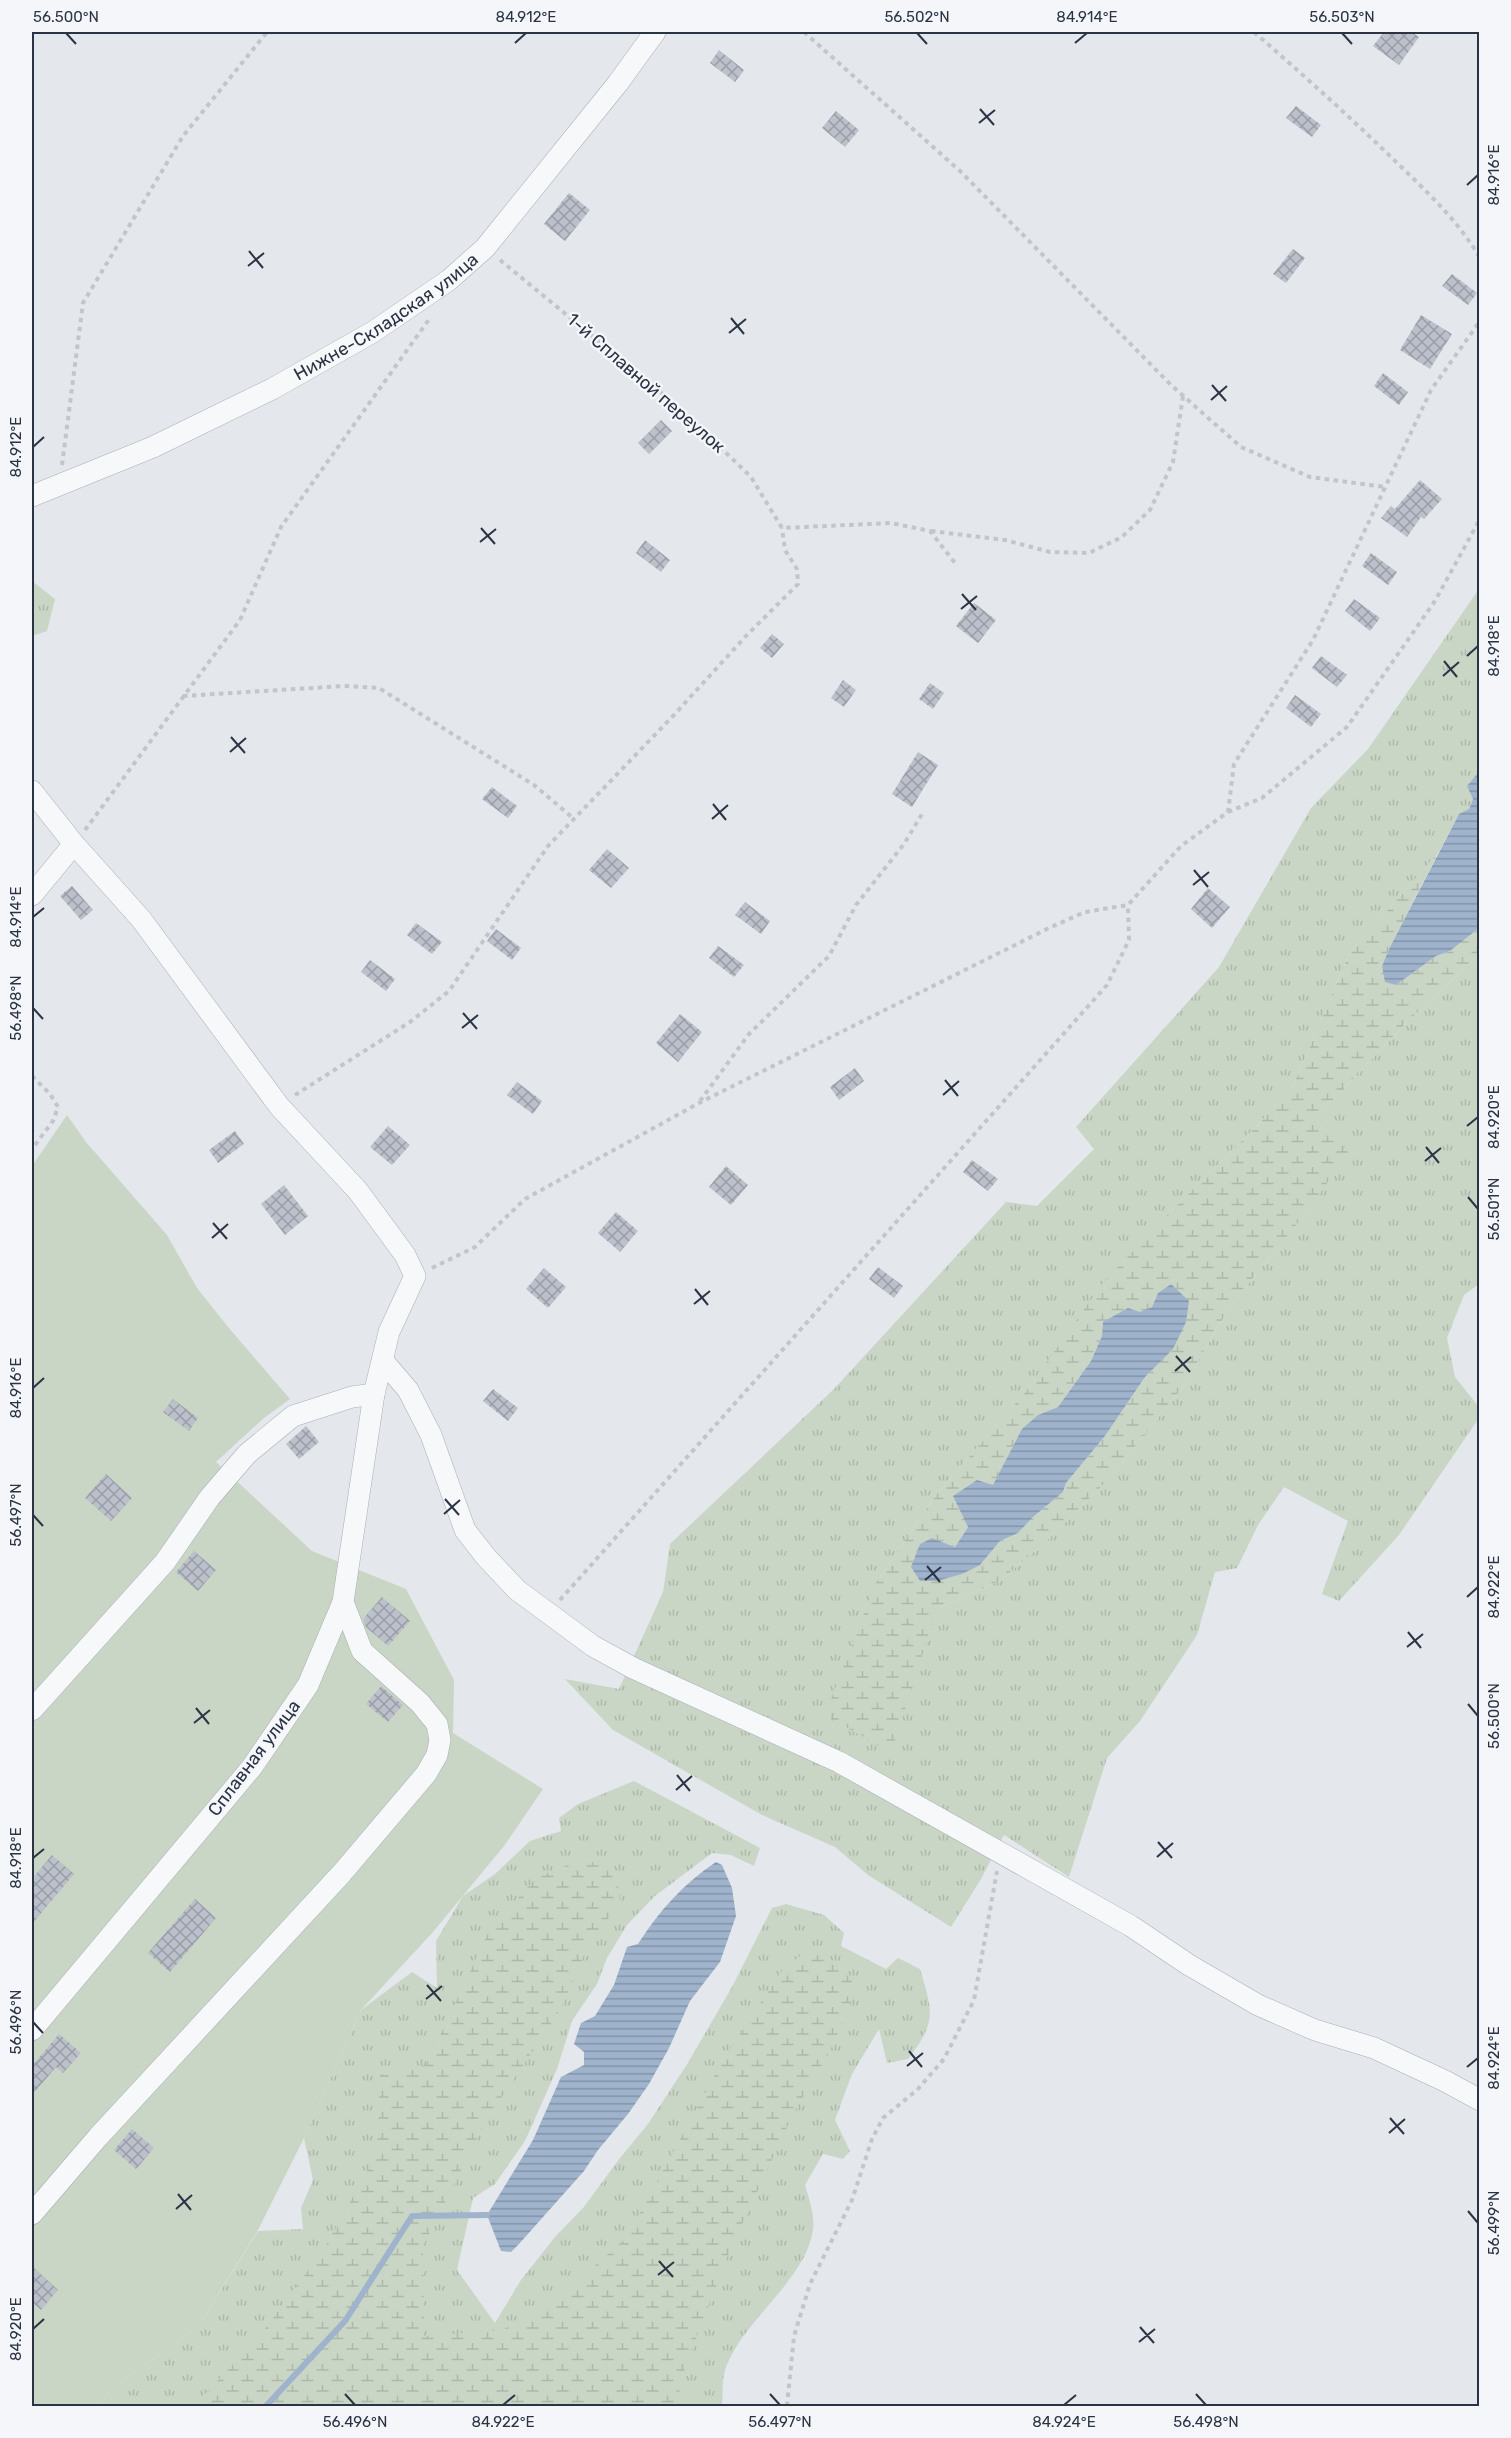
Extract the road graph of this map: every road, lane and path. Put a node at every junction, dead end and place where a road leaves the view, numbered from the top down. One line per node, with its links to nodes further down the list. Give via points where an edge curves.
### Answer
1 (267, 32): 10 (path, via 183,136 83,303)
2 (655, 32): 5 (street, Нижне-Складская улица)
3 (804, 32): 9 (path, via 960,171)
4 (1254, 32): 6 (path, via 1444,209)
5 (485, 248): 10 (street, Нижне-Складская улица, via 449,280 373,332 153,447); 14 (path, 1-й Сплавной переулок, via 681,409 751,477)
6 (1479, 258)
7 (432, 315): 17 (path, via 281,527 240,620)
8 (1479, 321): 11 (path, via 1431,390)
9 (1183, 395): 11 (path, via 1241,447 1310,477); 15 (path, via 1173,462 1150,510 1122,537 1089,553 1069,553)
10 (60, 485): 12 (street, Нижне-Складская улица)
11 (1385, 488): 19 (path, via 1313,640 1234,764)
12 (32, 495)
13 (1479, 519): 19 (path, via 1435,602 1347,727 1262,798)
14 (782, 528): 15 (path, via 891,523); 21 (path, 1-й Сплавной переулок, via 785,550 797,569 798,584)
15 (930, 531): 16 (path)
16 (955, 563)
17 (183, 696): 21 (path, via 344,686 379,688 501,762); 22 (path)
18 (32, 791): 22 (street)
19 (1228, 812): 24 (path, via 1181,846)
20 (922, 814): 26 (path, via 904,844 856,905 829,956 749,1034)
21 (573, 818): 27 (path, via 548,846 449,991 410,1022)
22 (74, 844): 23 (street); 27 (street, via 141,919)
23 (32, 895)
24 (1128, 905): 26 (path, via 1085,912 1049,928); 33 (path, via 1129,940 1107,985)
25 (32, 1076): 28 (path, via 58,1107 53,1121)
26 (699, 1103): 29 (path, via 525,1199 475,1247)
27 (279, 1106): 29 (street, via 358,1191 405,1255)
28 (32, 1149)
29 (415, 1276): 30 (street, Сплавная улица, via 390,1332)
30 (384, 1362): 31 (street, Сплавная улица); 33 (street, via 408,1390 431,1436 465,1530 518,1590)
31 (375, 1394): 32 (street, Сплавная улица); 34 (street, via 352,1396 293,1416 247,1454 210,1497 165,1562)
32 (344, 1602): 36 (street, Сплавная улица, via 308,1685 252,1767); 38 (street, via 362,1651 420,1703 437,1724 440,1740 436,1755 426,1774 342,1873)
33 (548, 1613): 35 (street, via 593,1646 633,1668 839,1762)
34 (32, 1710)
35 (1000, 1853): 37 (street, via 1131,1926 1258,2005 1315,2030 1374,2048); 39 (path, via 974,2000 944,2059 917,2090 883,2118 872,2139 852,2200 810,2284 794,2336)
36 (32, 2030)
37 (1479, 2100)
38 (32, 2214)
39 (787, 2406)

